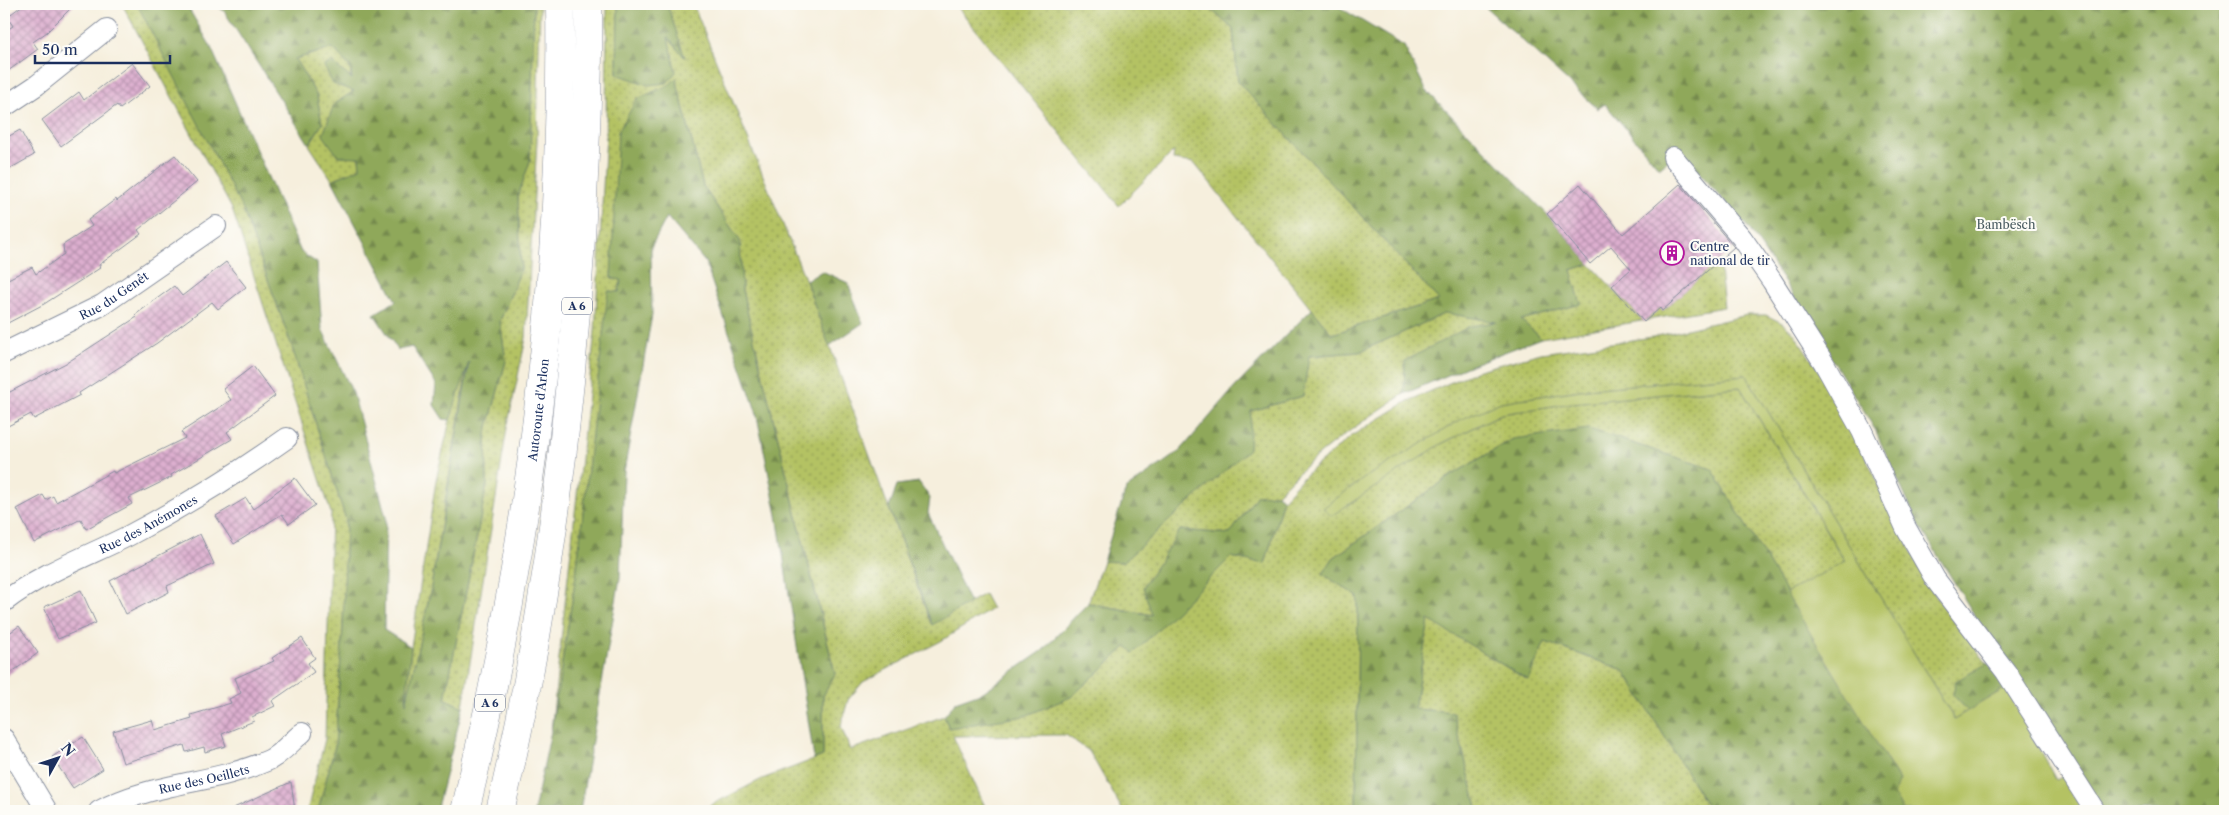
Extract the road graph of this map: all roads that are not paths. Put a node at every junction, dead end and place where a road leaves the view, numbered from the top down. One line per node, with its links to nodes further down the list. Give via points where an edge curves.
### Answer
1 (560, 4): 14 (highway, Autoroute d'Arlon / A 6, via 557,160 546,341 532,466 512,594)
2 (588, 4): 15 (highway, A 6, via 587,133 574,340 542,607)
3 (107, 29): 4 (street)
4 (4, 107)
5 (1673, 157): 16 (street, via 1742,238 1772,281 1824,363 1862,432 1906,528 1935,579 2006,672)
6 (216, 226): 7 (street, Rue du Genêt, via 102,305)
7 (4, 353)
8 (287, 438): 9 (street, Rue des Anémones, via 234,476 175,511 27,584)
9 (4, 602)
10 (302, 733): 13 (street, Rue des Oeillets, via 270,759 213,778 114,803)
11 (4, 739): 12 (street)
12 (47, 811)
13 (99, 811)
14 (465, 811)
15 (500, 811)
16 (2095, 811)

